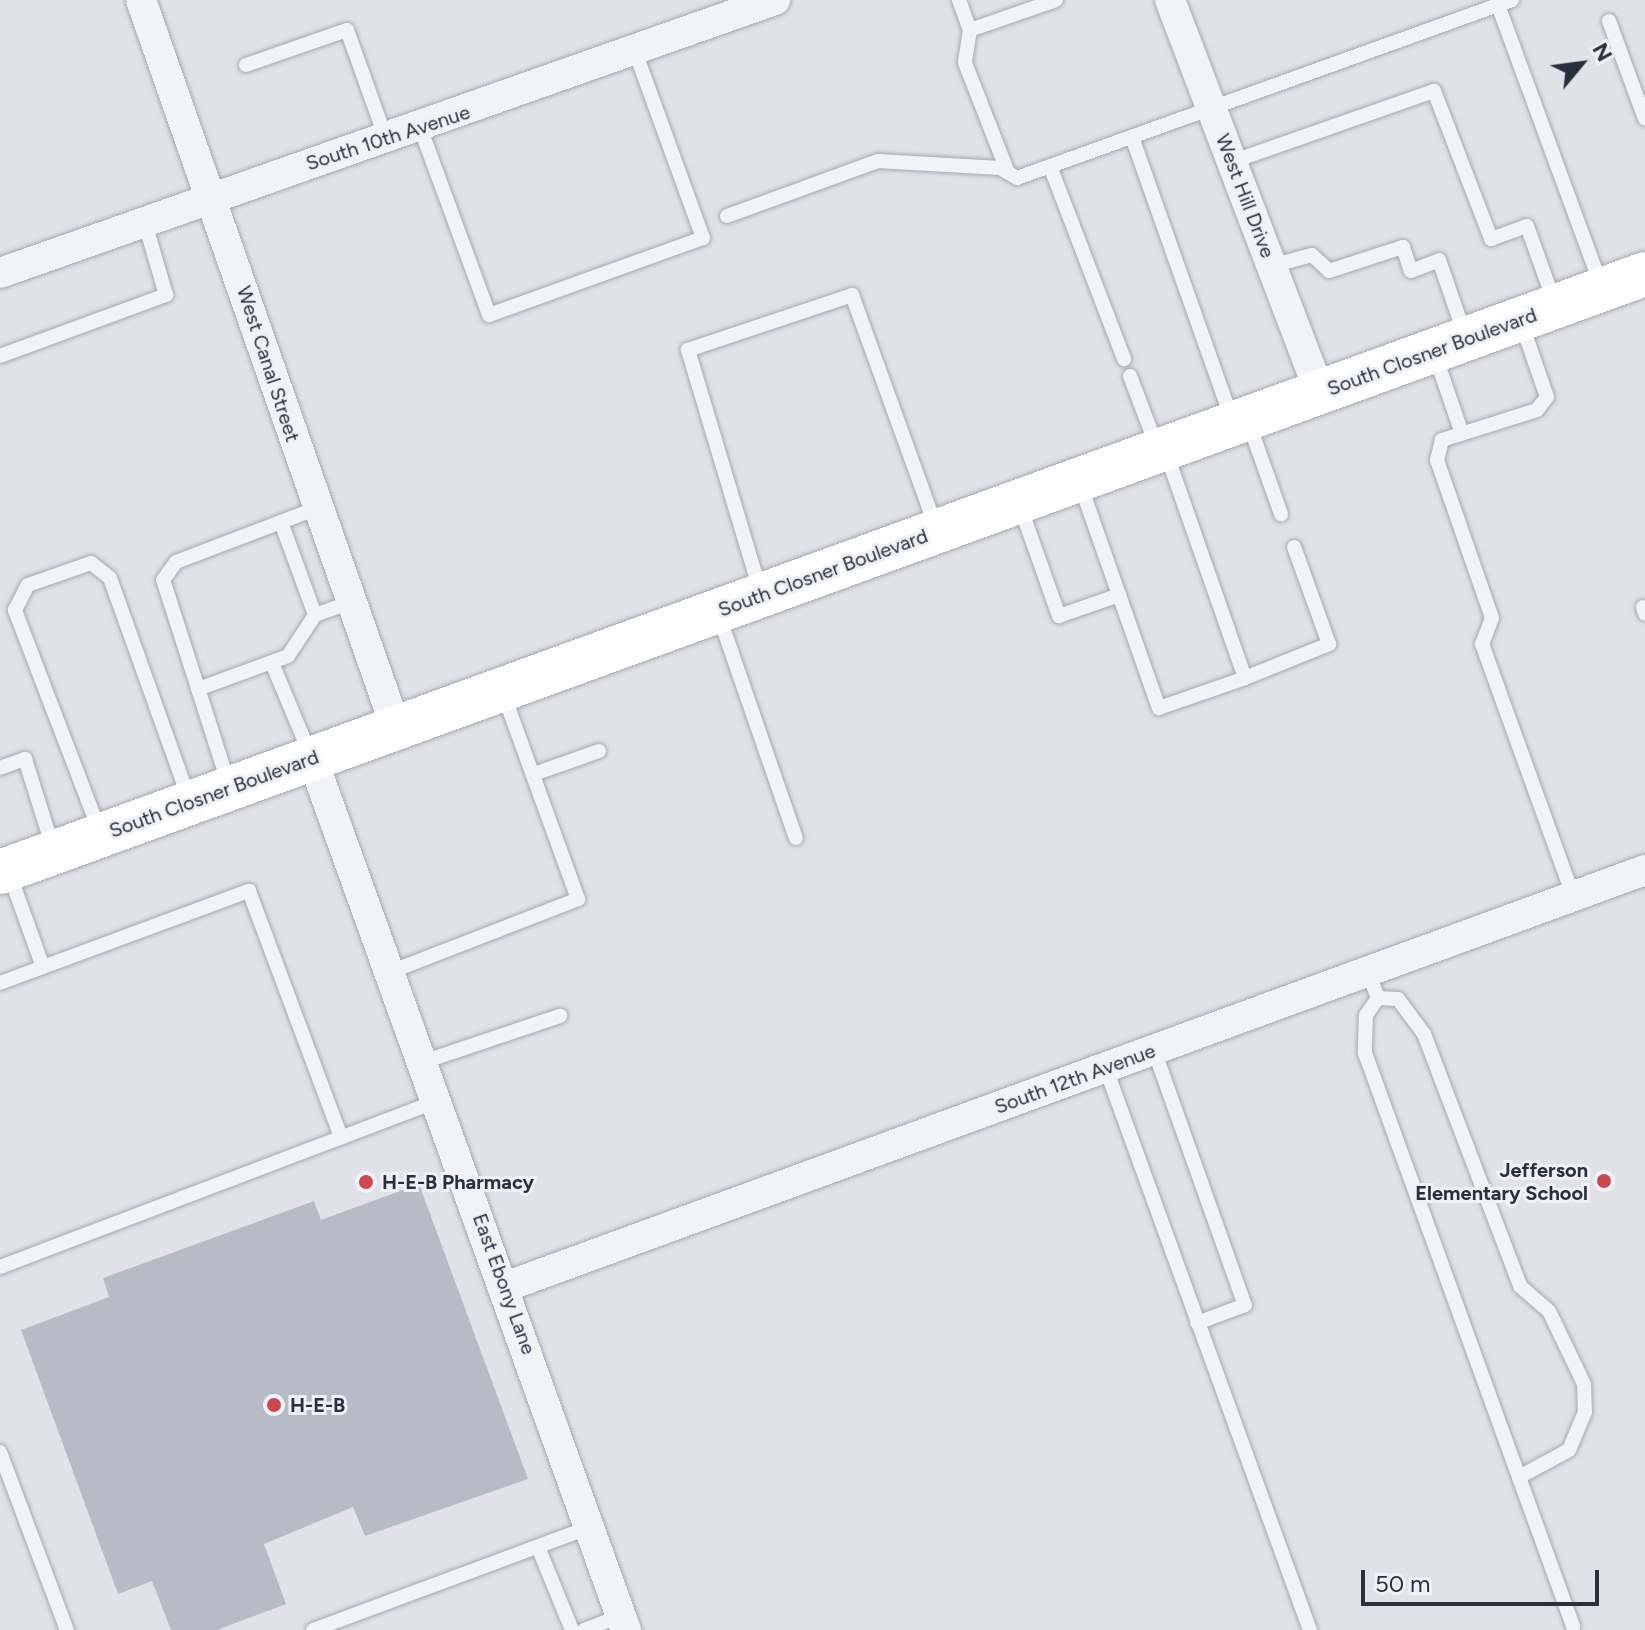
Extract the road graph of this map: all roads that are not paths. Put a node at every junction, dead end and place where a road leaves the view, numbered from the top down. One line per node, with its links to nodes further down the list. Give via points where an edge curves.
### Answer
1 (141, 0): 19 (street, West Canal Street)
2 (775, 0): 9 (street, South 10th Avenue)
3 (959, 0): 8 (lane)
4 (1056, 0): 8 (lane)
5 (1170, 0): 11 (street, West Hill Drive)
6 (1505, 2): 11 (lane); 24 (lane)
7 (1609, 21): 12 (lane)
8 (970, 30): 18 (lane, via 965,63)
9 (635, 51): 13 (street, South 10th Avenue); 13 (lane, via 703,238 489,315)
10 (246, 65): 15 (lane, via 347,30)
11 (1211, 109): 14 (lane); 16 (street, West Hill Drive)
12 (1645, 119)
13 (421, 130): 15 (street, South 10th Avenue)
14 (1132, 137): 17 (lane); 31 (lane)
15 (386, 140): 19 (street, South 10th Avenue)
16 (1231, 162): 22 (street, West Hill Drive); 25 (lane, via 1434,91 1491,239 1527,226)
17 (1050, 166): 18 (lane, via 1017,178); 28 (lane)
18 (1008, 173): 20 (lane, via 878,161)
19 (212, 195): 21 (street, South 10th Avenue); 36 (street, West Canal Street)
20 (727, 216)
21 (144, 220): 23 (street, South 10th Avenue); 27 (lane, via 166,295)
22 (1271, 266): 26 (lane, via 1312,255 1329,271 1403,247 1411,271 1439,260); 30 (street, West Hill Drive)
23 (0, 273)
24 (1632, 284): 25 (main road, South Closner Boulevard)
25 (1538, 313): 26 (main road, South Closner Boulevard); 32 (lane, via 1547,397 1537,410)
26 (1450, 345): 30 (main road, South Closner Boulevard); 32 (lane)
27 (0, 356)
28 (1124, 359)
29 (1130, 376): 33 (lane)
30 (1320, 393): 31 (main road, South Closner Boulevard)
31 (1240, 421): 33 (main road, South Closner Boulevard); 37 (lane)
32 (1462, 434): 61 (lane, via 1442,440 1437,460 1492,618 1482,644)
33 (1162, 450): 34 (main road, South Closner Boulevard); 47 (lane)
34 (1078, 480): 35 (main road, South Closner Boulevard); 42 (lane)
35 (1018, 502): 39 (main road, South Closner Boulevard); 42 (lane, via 1059,616)
36 (315, 509): 38 (lane); 43 (street, West Canal Street)
37 (1281, 514)
38 (281, 522): 45 (lane); 48 (lane, via 167,569 163,580)
39 (937, 532): 41 (main road, South Closner Boulevard); 41 (lane, via 852,295 688,350)
40 (1294, 547): 47 (lane, via 1329,644)
41 (762, 595): 44 (main road, South Closner Boulevard)
42 (1119, 595): 47 (lane, via 1159,708)
43 (350, 602): 45 (lane); 50 (street, West Canal Street)
44 (717, 611): 49 (main road, South Closner Boulevard); 57 (lane)
45 (315, 615): 46 (lane, via 288,656)
46 (272, 663): 48 (lane); 52 (lane)
47 (1245, 678)
48 (198, 689): 55 (lane)
49 (502, 690): 50 (main road, South Closner Boulevard); 54 (lane)
50 (396, 728): 52 (main road, South Closner Boulevard)
51 (599, 751): 54 (lane)
52 (312, 758): 55 (main road, South Closner Boulevard); 63 (street, East Ebony Lane)
53 (0, 768): 58 (lane, via 25,759)
54 (534, 774): 63 (lane, via 578,899)
55 (210, 795): 56 (main road, South Closner Boulevard); 56 (lane, via 110,578 91,563 28,585 15,610)
56 (101, 835): 58 (main road, South Closner Boulevard)
57 (796, 838)
58 (54, 852): 59 (main road, South Closner Boulevard)
59 (4, 870): 62 (lane)
60 (1645, 870): 61 (street, South 12th Avenue)
61 (1573, 896): 65 (street, South 12th Avenue)
62 (43, 967): 64 (lane); 71 (lane, via 249,891)
63 (390, 972): 68 (street, East Ebony Lane)
64 (0, 983)
65 (1373, 985): 67 (street, South 12th Avenue); 76 (lane, via 1365,1053); 76 (lane, via 1398,999 1424,1034 1520,1286 1549,1311 1584,1384 1585,1412 1569,1450)
66 (560, 1016): 68 (lane)
67 (1154, 1050): 69 (street, South 12th Avenue); 74 (lane, via 1245,1305)
68 (423, 1062): 70 (street, East Ebony Lane)
69 (1106, 1069): 73 (street, South 12th Avenue); 74 (lane)
70 (437, 1101): 71 (lane); 73 (street, East Ebony Lane)
71 (341, 1137): 72 (lane)
72 (0, 1267)
73 (505, 1287): 77 (street, East Ebony Lane)
74 (1197, 1323): 85 (lane)
75 (0, 1452): 81 (lane)
76 (1519, 1477): 80 (lane)
77 (590, 1527): 78 (lane); 79 (street, East Ebony Lane)
78 (538, 1547): 82 (lane); 83 (lane)
79 (624, 1623): 84 (lane)
80 (1573, 1626)
81 (67, 1630)
82 (313, 1630)
83 (572, 1630)
84 (584, 1630)
85 (1310, 1630)

